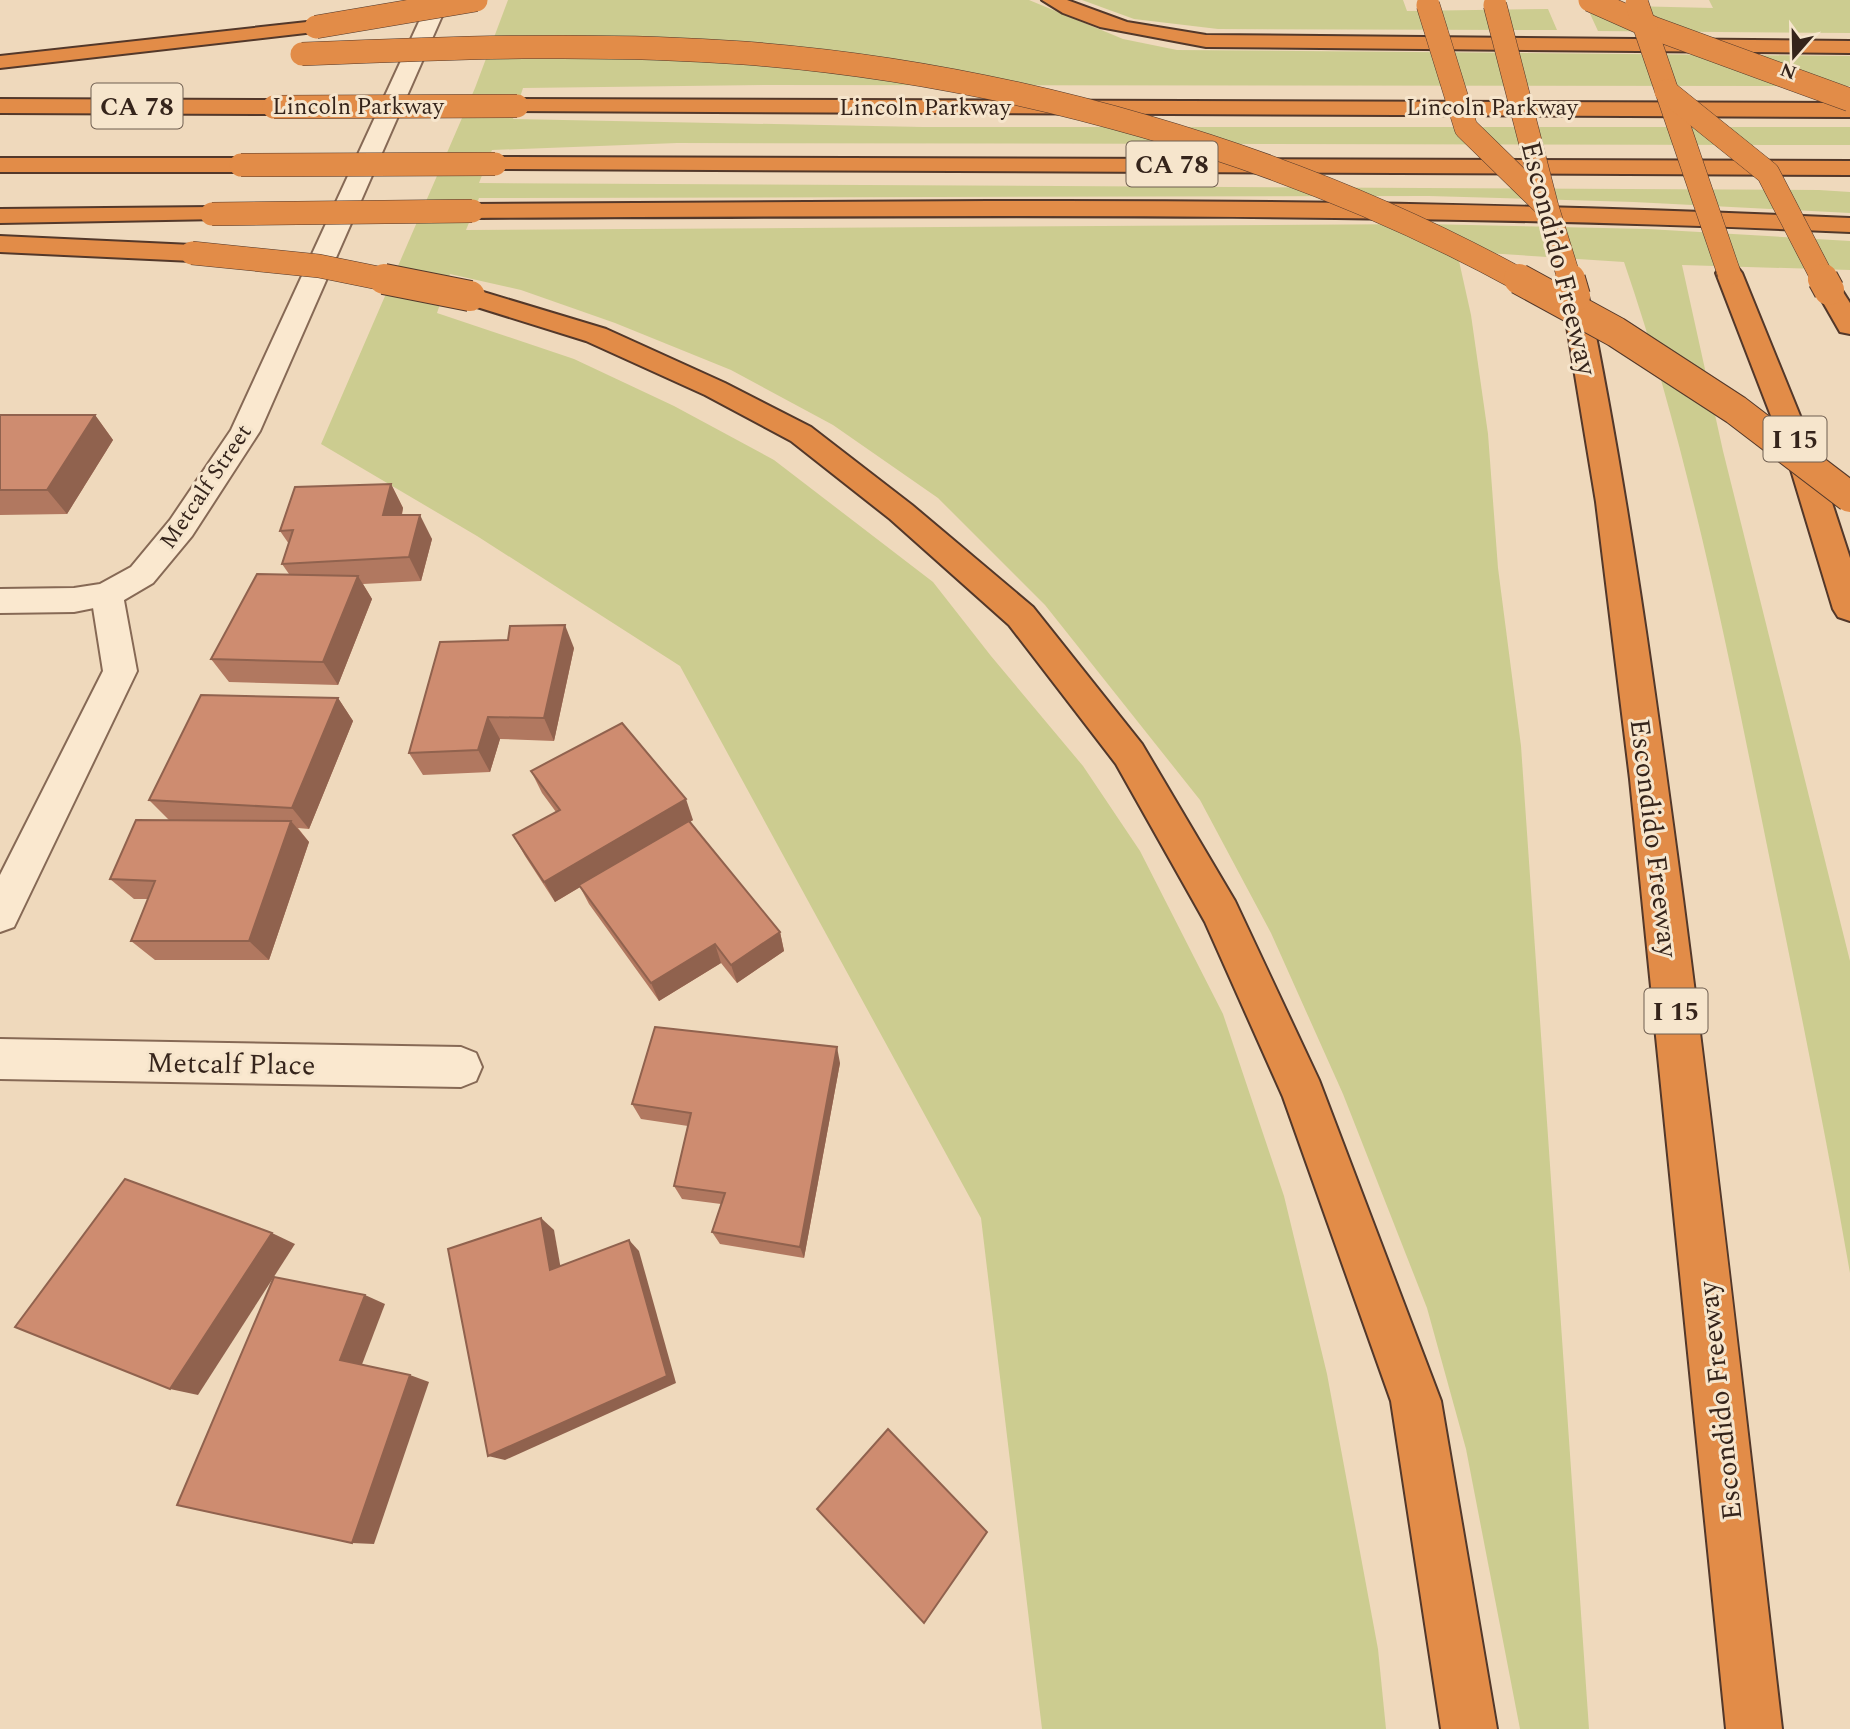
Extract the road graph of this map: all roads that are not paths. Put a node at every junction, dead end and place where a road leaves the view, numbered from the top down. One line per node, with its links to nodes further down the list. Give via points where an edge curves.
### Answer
1 (439, 0): 24 (street, Metcalf Street, via 245,431 181,528 142,575)
2 (476, 0): 11 (highway, bridge, via 316,27)
3 (1052, 0): 8 (highway, via 1132,30 1206,41)
4 (1590, 0): 13 (highway, bridge, via 1653,28)
5 (1428, 2): 18 (highway, bridge, via 1466,128)
6 (1636, 2): 12 (highway, I 15, bridge)
7 (1494, 3): 18 (highway, Escondido Freeway / I 15, bridge)
8 (1850, 47)
9 (275, 55): 23 (highway, bridge, via 536,45 804,59 988,88 1174,134 1310,183 1436,237 1532,286 1656,357)
10 (235, 57): 11 (highway)
11 (0, 64)
12 (1666, 91): 22 (highway, bridge, via 1768,173); 26 (highway, I 15, bridge, via 1803,460)
13 (1850, 100)
14 (0, 106): 15 (highway, Lincoln Parkway / CA 78, bridge)
15 (1850, 110)
16 (0, 165): 17 (highway, CA 78, bridge)
17 (1850, 168)
18 (1547, 206): 31 (highway, Escondido Freeway / I 15, bridge, via 1575,296 1614,513 1681,1052)
19 (0, 216): 20 (highway, bridge, via 1371,208)
20 (1850, 225)
21 (0, 244): 30 (highway, bridge, via 192,253 320,266 470,296 596,335 801,434 901,512 1021,616 1129,754 1222,913 1304,1095 1416,1401)
22 (1850, 327)
23 (1850, 497)
24 (107, 596): 25 (street); 27 (street, via 120,671)
25 (0, 601)
26 (1850, 609)
27 (0, 915)
28 (0, 1059): 29 (street, Metcalf Place)
29 (461, 1067)
30 (1469, 1729)
31 (1754, 1729)

